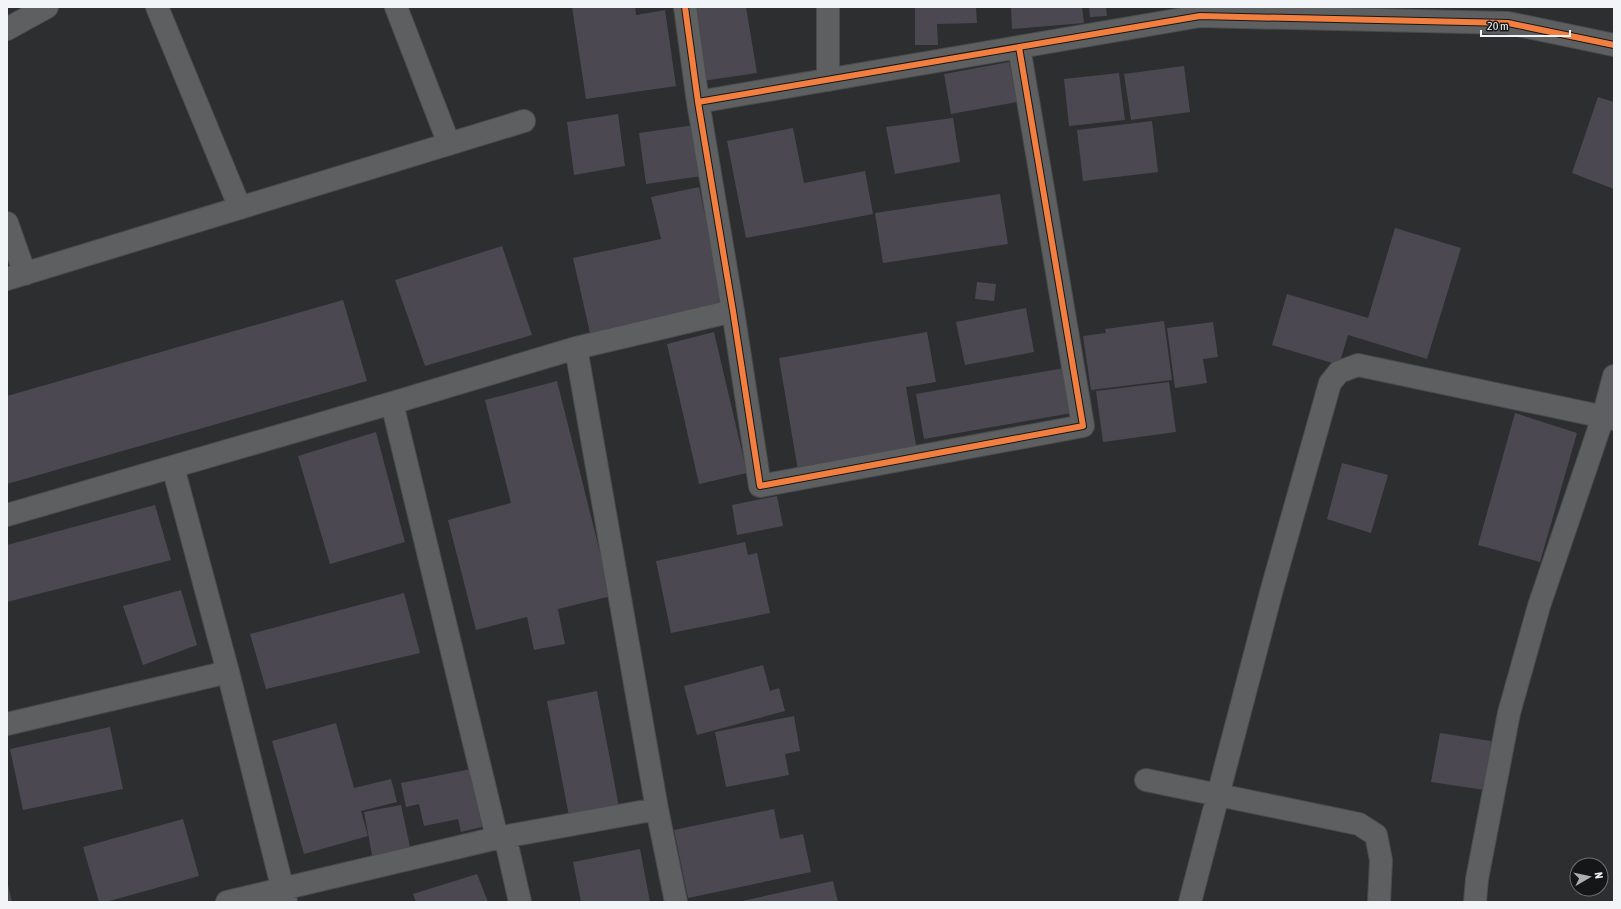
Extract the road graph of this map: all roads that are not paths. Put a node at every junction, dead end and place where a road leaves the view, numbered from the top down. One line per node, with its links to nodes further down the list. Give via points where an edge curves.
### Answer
1 (47, 7): 9 (street)
2 (157, 7): 16 (street)
3 (396, 7): 15 (street)
4 (685, 7): 13 (street)
5 (828, 7): 12 (street)
6 (1335, 13): 7 (street); 8 (street)
7 (1167, 15): 11 (street)
8 (1508, 15): 10 (street)
9 (7, 29)
10 (1614, 45)
11 (1019, 47): 12 (street); 19 (street, via 1083,426 760,486)
12 (828, 80): 13 (street)
13 (698, 102): 19 (street)
14 (524, 121): 15 (street)
15 (449, 144): 16 (street)
16 (240, 208): 18 (street)
17 (7, 223): 18 (street)
18 (16, 277)
19 (733, 311): 20 (street)
20 (576, 348): 22 (street); 30 (street)
21 (1614, 376): 23 (street)
22 (392, 403): 24 (street); 31 (street)
23 (1608, 418): 29 (street, via 1358,365 1339,372 1330,383); 38 (street, via 1539,606 1509,713 1477,879)
24 (173, 467): 25 (street); 26 (street)
25 (7, 515)
26 (228, 672): 27 (street); 32 (street)
27 (7, 724)
28 (1146, 780): 29 (street)
29 (1218, 795): 36 (street); 37 (street, via 1359,824 1376,835 1381,860)
30 (657, 809): 31 (street); 35 (street)
31 (501, 837): 32 (street); 34 (street)
32 (284, 895): 33 (street)
33 (227, 902)
34 (520, 902)
35 (676, 902)
36 (1190, 902)
37 (1379, 902)
38 (1475, 902)

